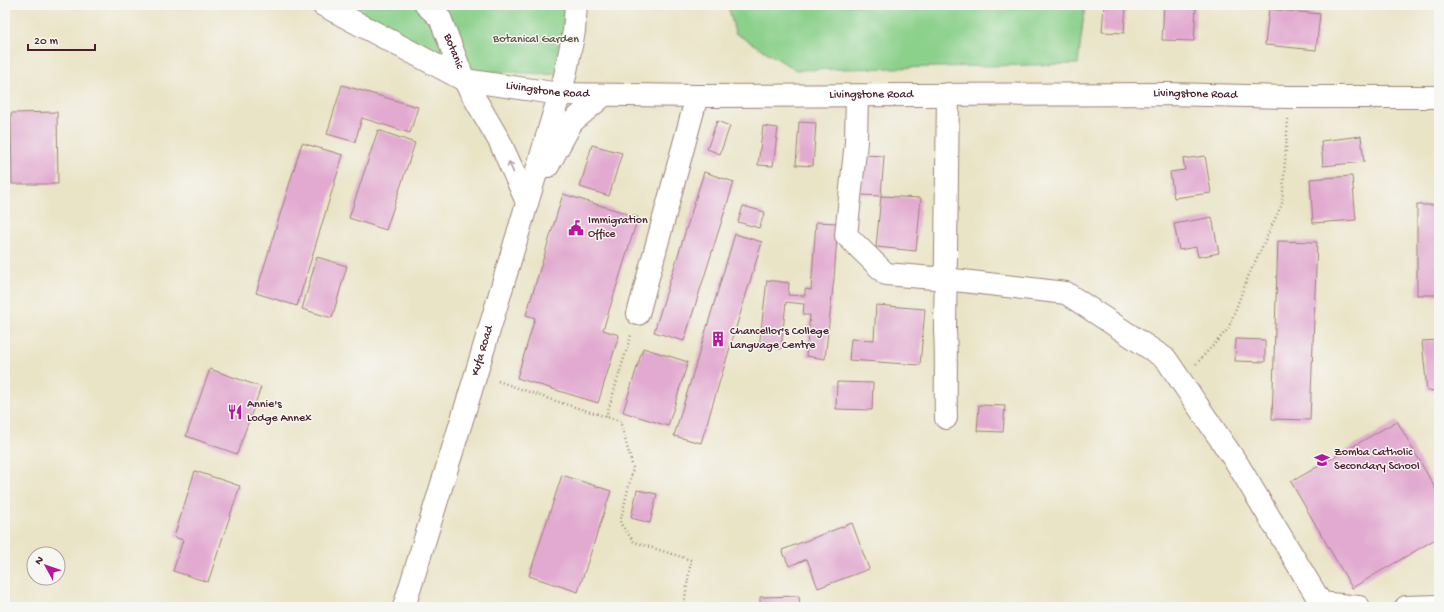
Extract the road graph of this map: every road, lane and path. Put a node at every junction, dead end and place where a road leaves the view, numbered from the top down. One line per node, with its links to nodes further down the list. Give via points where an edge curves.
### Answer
1 (323, 5): 4 (street, Livingstone Road)
2 (426, 5): 4 (street, Botanic, via 440,18)
3 (576, 5): 5 (street, Kufa Road, via 572,49)
4 (464, 80): 5 (street, Livingstone Road); 12 (street, Botanic, one-way to 4, via 500,142)
5 (560, 94): 7 (street, Livingstone Road); 12 (street, Kufa Road)
6 (948, 94): 9 (street, Livingstone Road); 10 (street, Livingstone Road); 13 (street)
7 (604, 95): 8 (street, Livingstone Road); 12 (street, via 572,122)
8 (697, 96): 9 (street, Livingstone Road); 14 (street)
9 (857, 96): 13 (street, via 856,142 846,235 886,274)
10 (1290, 97): 11 (street, Livingstone Road); 16 (path, via 1282,204 1248,277 1228,329)
11 (1439, 97)
12 (527, 202): 15 (street, Kufa Road)
13 (946, 279): 16 (street, via 1066,293 1166,360); 18 (street)
14 (638, 314): 17 (path)
15 (476, 374): 17 (path); 20 (street, Kufa Road)
16 (1181, 381): 22 (street, via 1238,465 1321,603)
17 (606, 416): 21 (path, via 620,421 633,468 620,523 634,542 691,560)
18 (946, 418)
19 (1439, 606): 23 (street)
20 (404, 607)
21 (685, 607)
22 (1358, 607)
23 (1406, 607)

